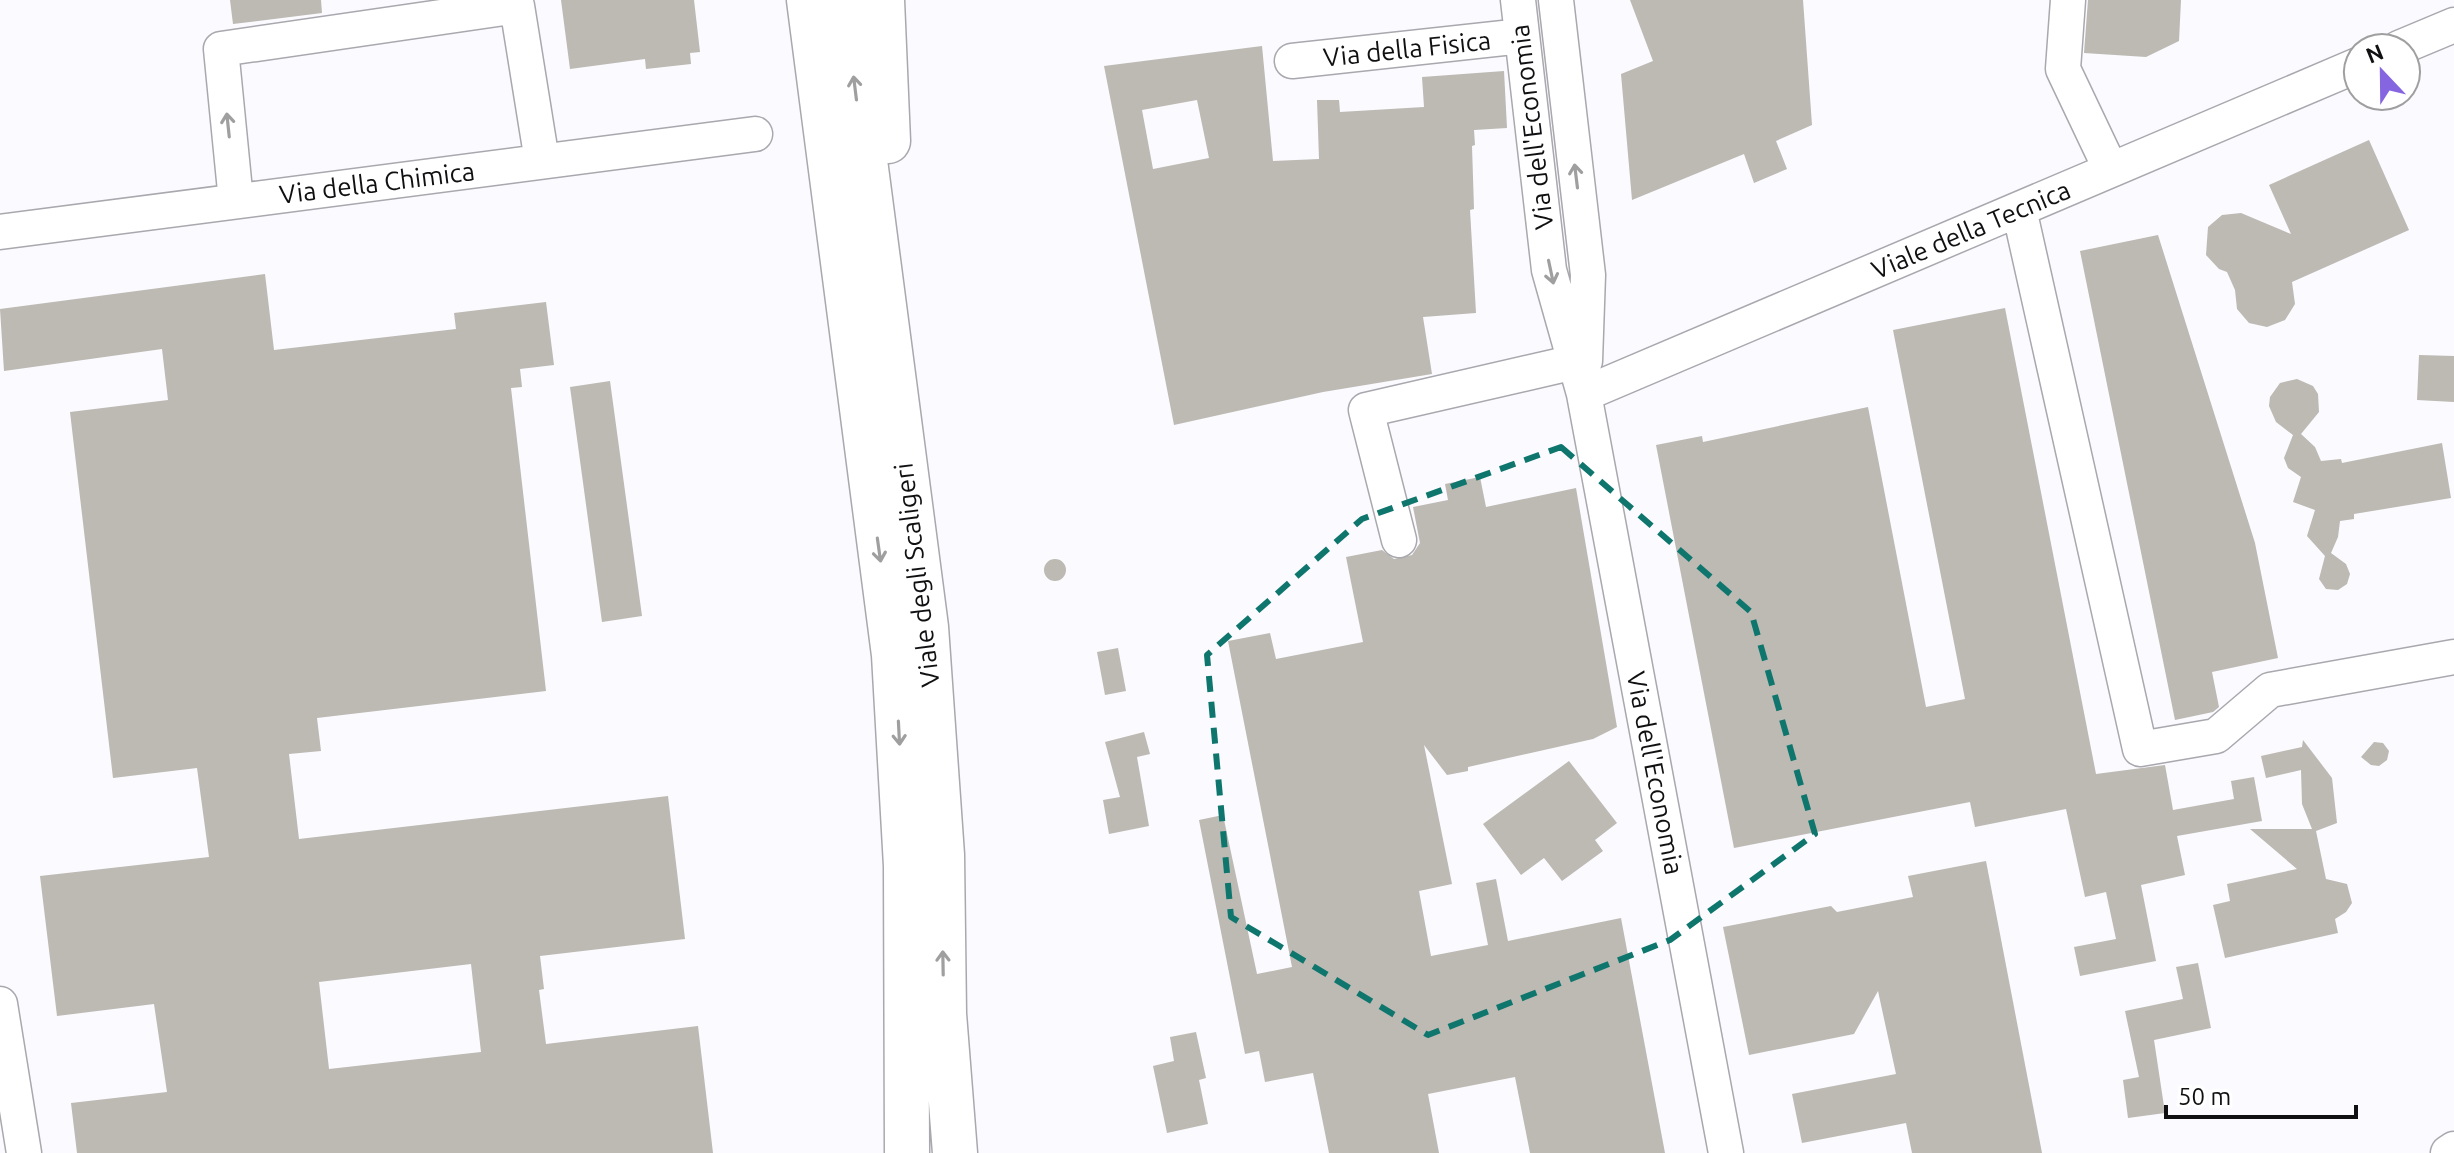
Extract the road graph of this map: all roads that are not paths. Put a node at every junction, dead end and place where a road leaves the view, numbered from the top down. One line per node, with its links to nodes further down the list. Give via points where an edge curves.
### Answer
1 (779, 0): 21 (highway)
2 (809, 0): 21 (highway, Viale degli Scaligeri)
3 (844, 0): 20 (highway, Viale degli Scaligeri, one-way to 3)
4 (882, 0): 20 (highway)
5 (1518, 0): 9 (street, Via dell'Economia)
6 (1556, 0): 19 (street, Via dell'Economia, one-way to 6, via 1588,275)
7 (2068, 0): 15 (street, via 2063,69)
8 (2454, 25): 10 (street)
9 (1522, 36): 11 (street, Via della Fisica); 19 (street, Via dell'Economia, one-way to 19, via 1549,270)
10 (2422, 38)
11 (1292, 61)
12 (2342, 72): 15 (street, Viale della Tecnica)
13 (755, 134): 14 (street, Via della Chimica)
14 (542, 161): 16 (street, Via della Chimica); 16 (street, one-way to 14, via 221,49 517,6)
15 (2111, 170): 17 (street, Viale della Tecnica)
16 (236, 201): 18 (street, Via della Chimica)
17 (2019, 209): 19 (street, Viale della Tecnica); 23 (street, via 2140,749 2216,736 2270,690)
18 (0, 232)
19 (1579, 378): 22 (street, Viale della Tecnica, via 1366,410); 32 (street, Via dell'Economia)
20 (898, 415): 25 (highway, Viale degli Scaligeri, one-way to 20, via 942,855 926,627)
21 (872, 507): 25 (highway, Viale degli Scaligeri, one-way to 25, via 894,655 906,866)
22 (1399, 540)
23 (2454, 657)
24 (0, 1004): 27 (street)
25 (925, 1018): 28 (highway); 29 (highway, Viale degli Scaligeri); 30 (highway, Viale degli Scaligeri); 31 (highway)
26 (2454, 1149): 33 (street)
27 (24, 1153)
28 (875, 1153)
29 (907, 1153)
30 (955, 1153)
31 (985, 1153)
32 (1726, 1153)
33 (2448, 1153)

